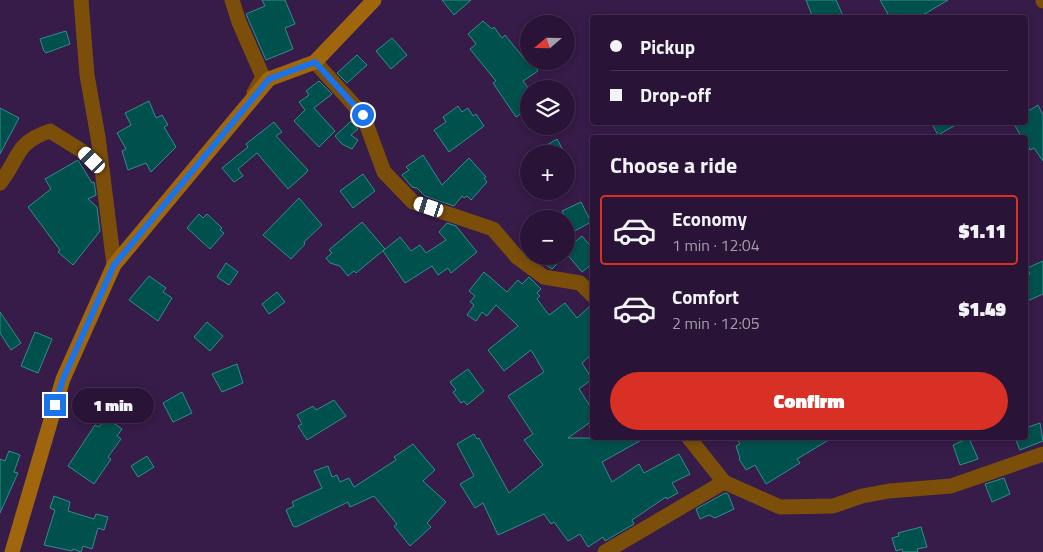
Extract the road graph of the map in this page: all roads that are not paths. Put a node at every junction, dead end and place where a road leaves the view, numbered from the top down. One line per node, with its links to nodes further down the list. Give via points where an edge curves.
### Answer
1 (81, 0): 6 (street, via 87,75)
2 (232, 0): 5 (street, via 263,77)
3 (374, 0): 4 (main road)
4 (315, 62): 5 (main road, via 269,79); 9 (street, via 363,115 384,172 413,202 493,229 517,257 544,277 580,283)
5 (250, 101): 8 (main road)
6 (102, 170): 7 (street, via 82,151 50,131 33,136 20,148); 8 (street)
7 (0, 184)
8 (114, 265): 13 (main road, via 63,379)
9 (590, 293)
10 (691, 440): 12 (street)
11 (1043, 454): 12 (street, via 951,486 889,490 833,506 780,507)
12 (724, 482): 14 (street)
13 (12, 552)
14 (605, 552)

